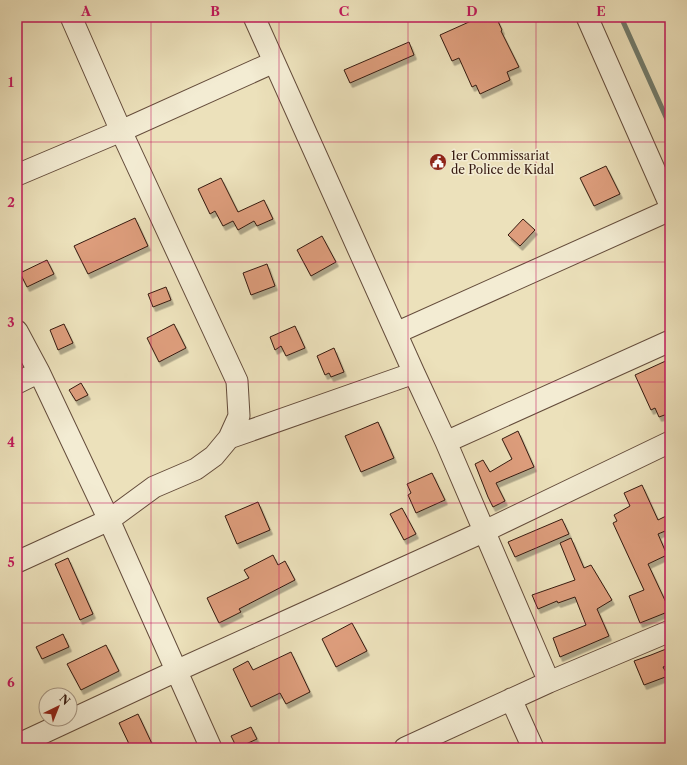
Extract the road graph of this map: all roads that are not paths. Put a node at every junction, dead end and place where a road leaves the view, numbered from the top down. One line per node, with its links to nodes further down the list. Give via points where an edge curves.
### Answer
1 (71, 17): 5 (street)
2 (254, 17): 4 (street)
3 (587, 17): 7 (street)
4 (274, 62): 5 (street); 10 (street)
5 (121, 131): 6 (street); 15 (street, via 237,381 239,416)
6 (17, 176)
7 (670, 205)
8 (670, 210): 10 (street)
9 (17, 331): 12 (street)
10 (396, 333): 13 (street)
11 (670, 341): 16 (street)
12 (39, 372): 14 (street); 18 (street)
13 (414, 373): 15 (street); 16 (street)
14 (17, 383)
15 (229, 438): 18 (street, via 214,456 196,469 154,487)
16 (446, 442): 19 (street)
17 (670, 442): 19 (street)
18 (109, 520): 20 (street); 22 (street)
19 (485, 531): 22 (street); 23 (street)
20 (17, 562)
21 (670, 631): 23 (street)
22 (176, 671): 25 (street); 26 (street)
23 (549, 682): 24 (street)
24 (511, 699): 27 (street); 28 (street)
25 (17, 745)
26 (211, 748)
27 (405, 748)
28 (533, 748)

